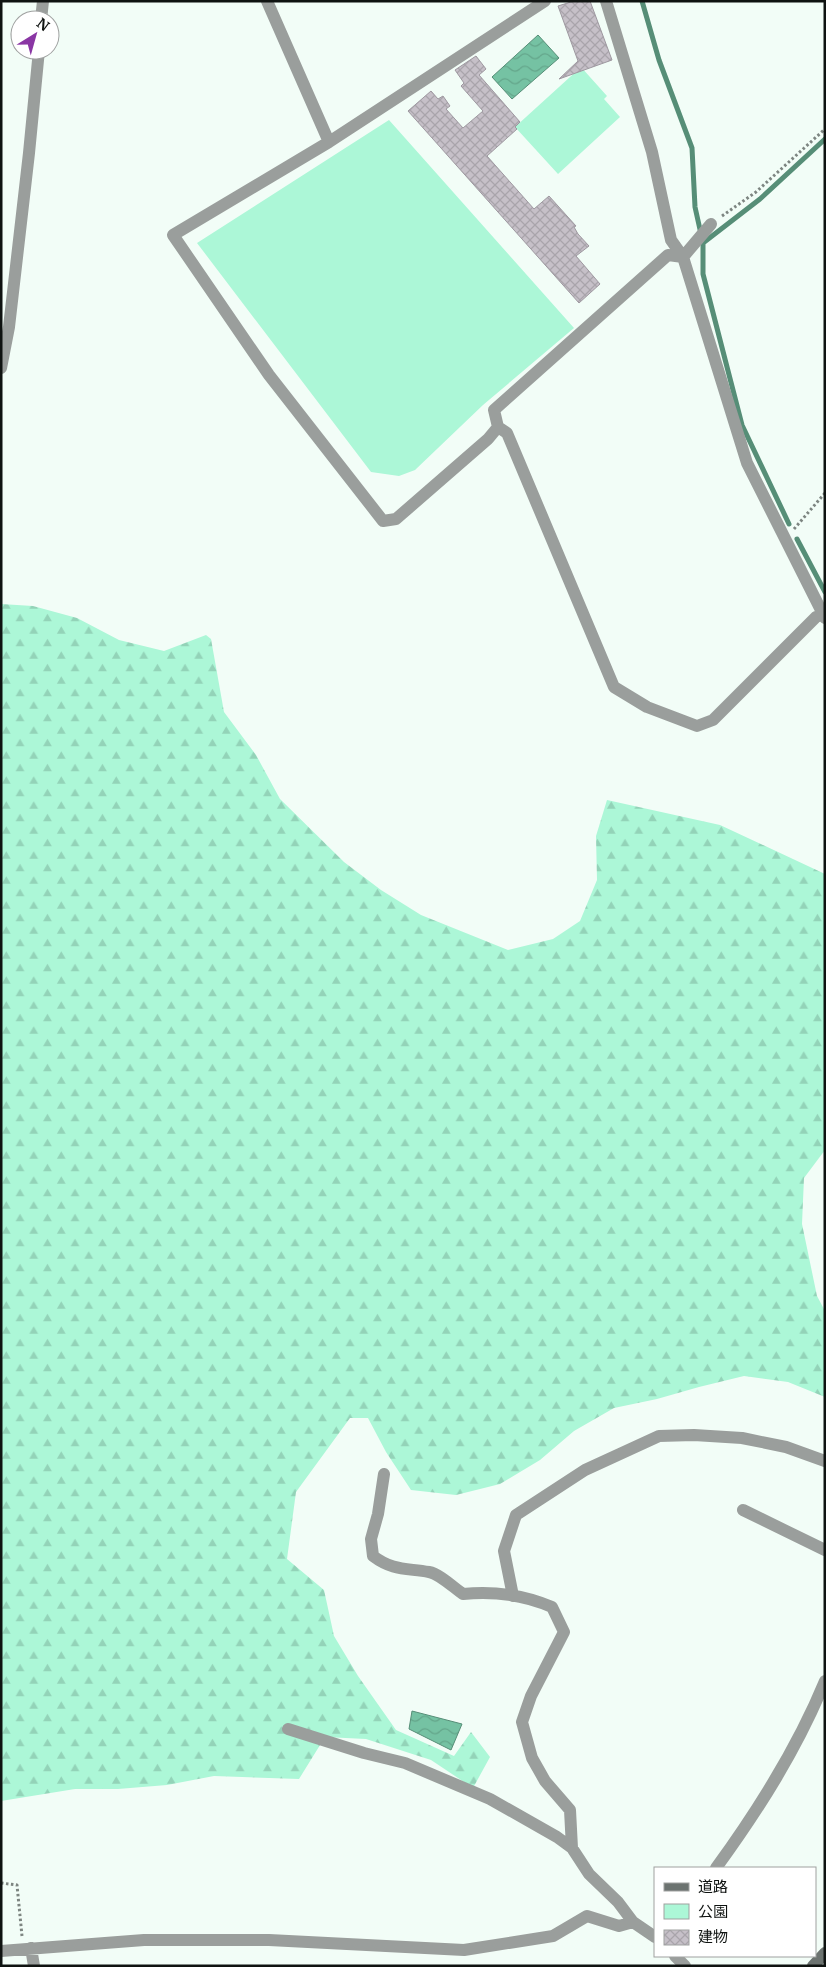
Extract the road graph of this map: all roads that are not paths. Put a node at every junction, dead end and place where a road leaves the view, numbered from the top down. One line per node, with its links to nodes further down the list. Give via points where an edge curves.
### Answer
1 (267, 1): 5 (street)
2 (545, 1): 5 (street)
3 (606, 1): 7 (street, via 652,152 671,240)
4 (38, 60): 8 (street, via 15,279)
5 (329, 142): 9 (street, via 173,235 180,247 269,374 383,521 396,520)
6 (711, 224): 7 (street)
7 (682, 256): 9 (street, via 668,255 494,410); 10 (street, via 746,463)
8 (1, 368)
9 (498, 427): 10 (street, via 507,432 614,687 647,707 697,726 713,720 816,617)
10 (824, 616)
11 (825, 1461): 15 (street, via 786,1447 742,1438 659,1436 585,1470 516,1515 504,1551)
12 (384, 1474): 15 (street, via 371,1539 372,1556 385,1565 431,1572 463,1594 482,1592)
13 (743, 1510): 14 (street)
14 (825, 1550)
15 (513, 1596): 18 (street, via 531,1598 552,1607 564,1632 531,1696 522,1722 532,1758 545,1781 570,1810)
16 (825, 1681): 19 (street, via 816,1704 758,1811)
17 (288, 1729): 18 (street, via 364,1754 405,1763 490,1798)
18 (572, 1848): 20 (street, via 588,1874 618,1902)
19 (717, 1867)
20 (633, 1922): 21 (street); 22 (street, via 619,1926 587,1916 553,1936 464,1950 378,1944 153,1940)
21 (654, 1936)
22 (27, 1949): 23 (street); 26 (street)
23 (1, 1951)
24 (825, 1953): 28 (street)
25 (676, 1957): 27 (street)
26 (34, 1966)
27 (685, 1966)
28 (813, 1966)

